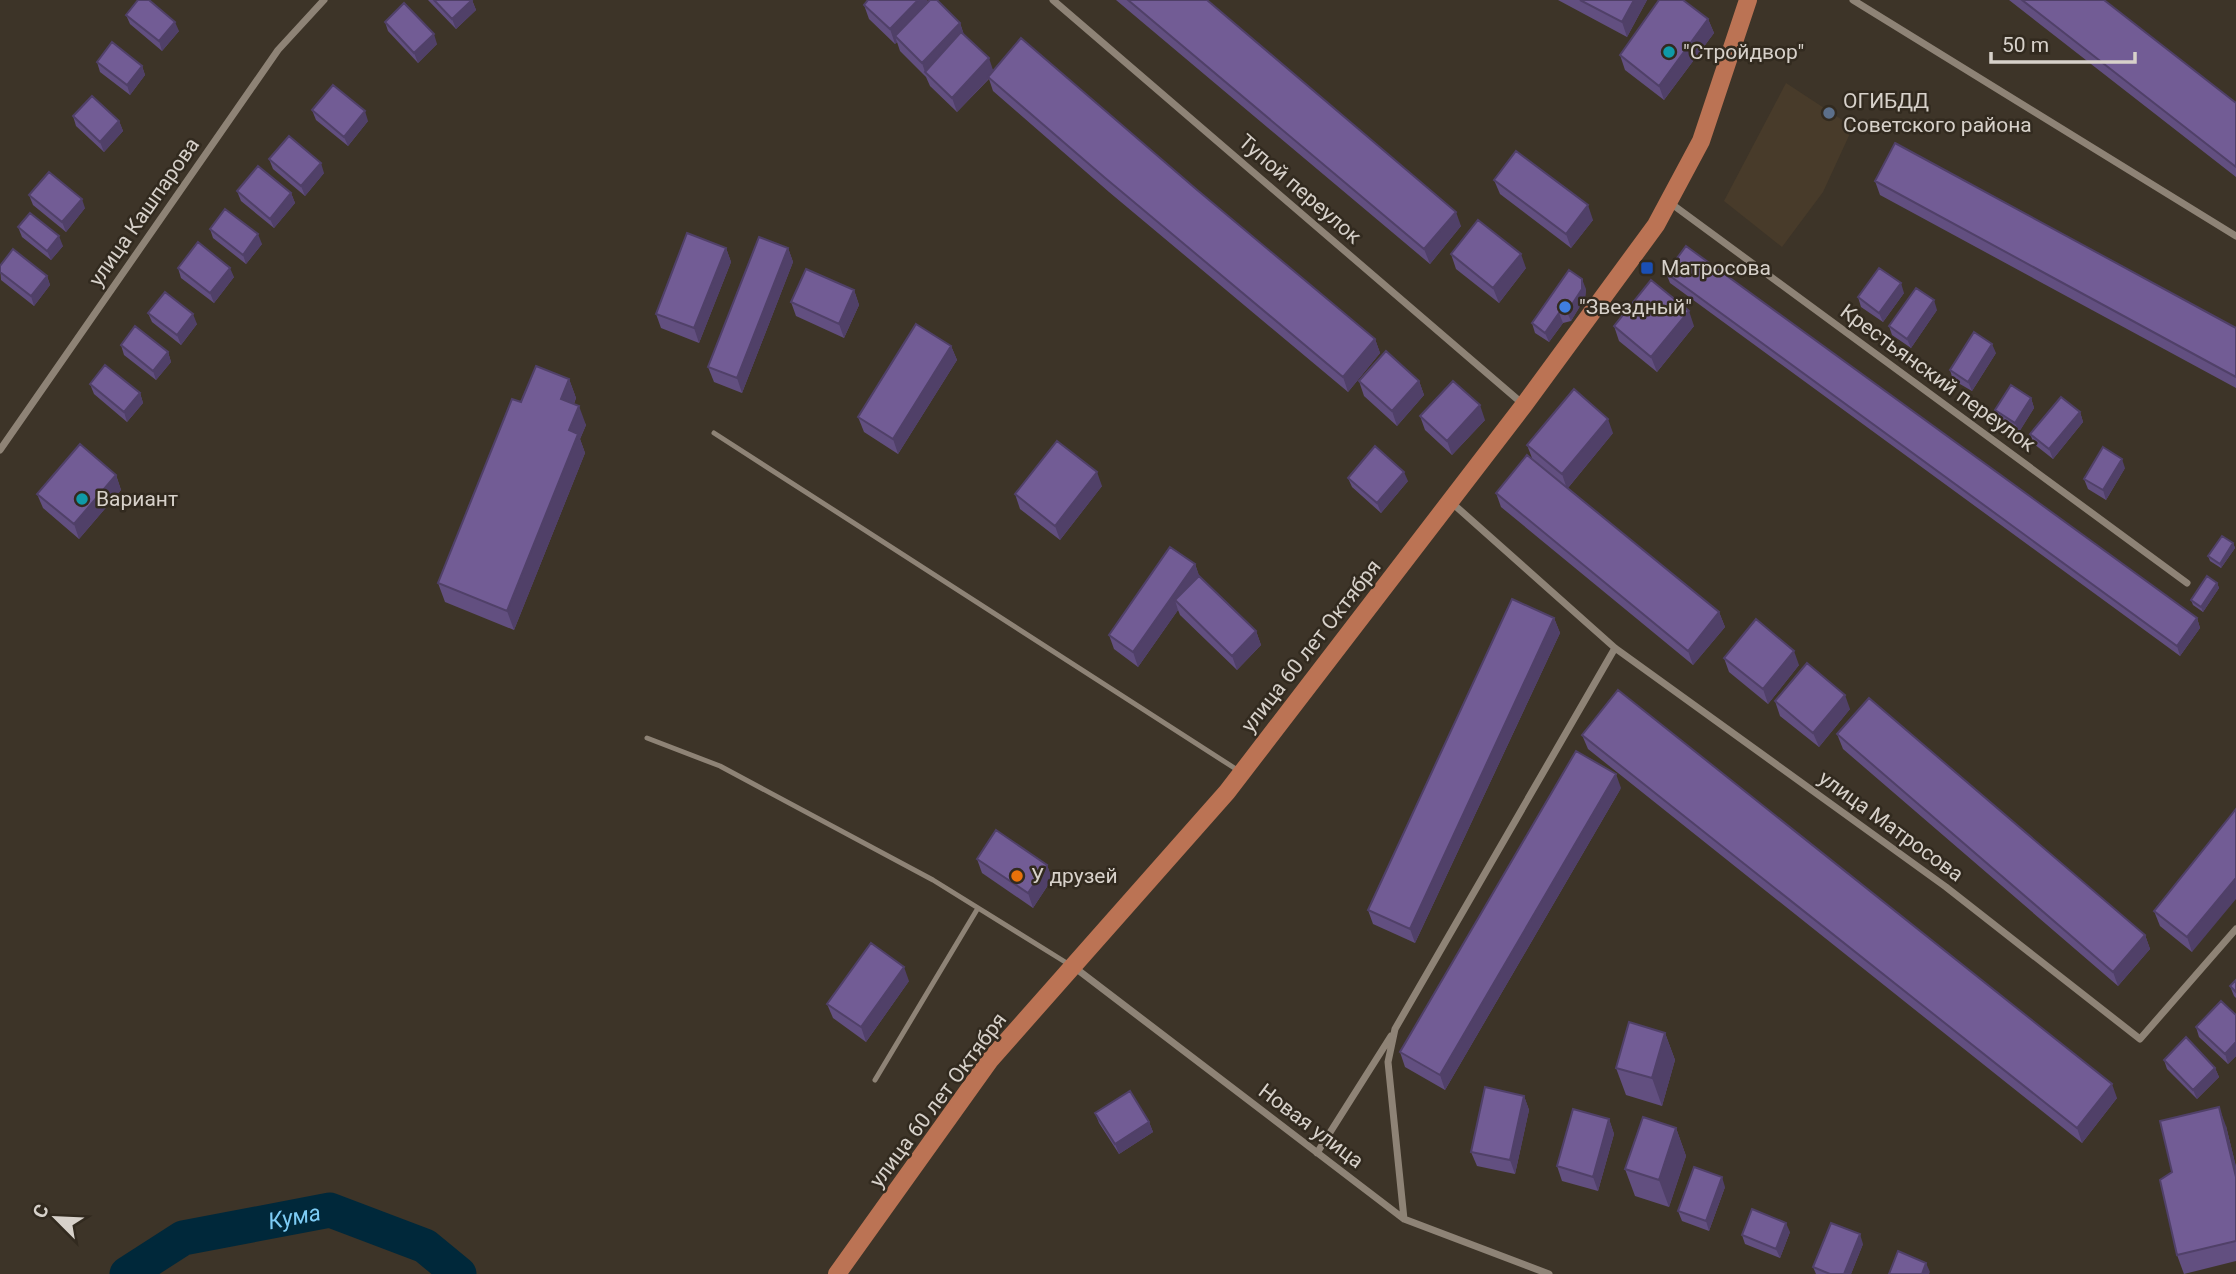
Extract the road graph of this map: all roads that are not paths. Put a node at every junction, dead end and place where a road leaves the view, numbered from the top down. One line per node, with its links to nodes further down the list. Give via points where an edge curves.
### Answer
1 (324, 0): 9 (street, улица Кашпарова, via 278,50)
2 (1053, 0): 7 (street, Тупой переулок)
3 (1748, 0): 5 (main road, улица 60 лет Октября, via 1701,141)
4 (1853, 0): 6 (street)
5 (1669, 201): 7 (main road, улица 60 лет Октября); 11 (street, Крестьянский переулок)
6 (2236, 236)
7 (1524, 405): 10 (main road, улица 60 лет Октября)
8 (714, 432): 14 (lane)
9 (0, 450)
10 (1450, 501): 12 (street, улица Матросова); 14 (main road, улица 60 лет Октября)
11 (2187, 583)
12 (1615, 648): 16 (street, улица Матросова, via 1946,887 2140,1039); 18 (street)
13 (647, 738): 15 (lane, via 720,766)
14 (1242, 773): 17 (main road, улица 60 лет Октября)
15 (978, 908): 17 (lane); 19 (lane)
16 (2236, 929)
17 (1073, 967): 20 (street, Новая улица); 22 (main road, улица 60 лет Октября, via 990,1060)
18 (1395, 1029): 20 (street); 21 (street, via 1388,1062)
19 (875, 1080)
20 (1317, 1153): 21 (street, Новая улица)
21 (1404, 1219): 23 (street, Новая улица)
22 (837, 1274)
23 (1549, 1274)

